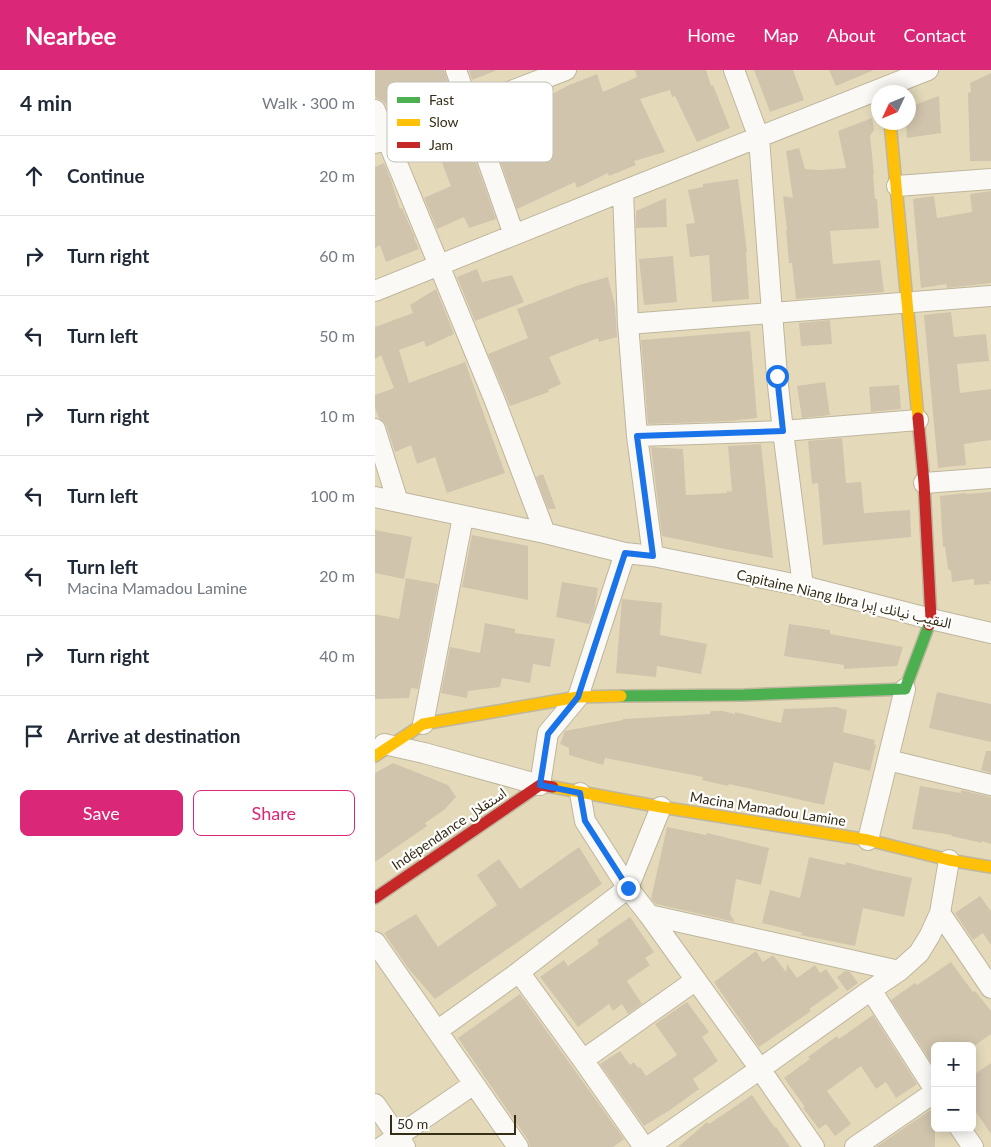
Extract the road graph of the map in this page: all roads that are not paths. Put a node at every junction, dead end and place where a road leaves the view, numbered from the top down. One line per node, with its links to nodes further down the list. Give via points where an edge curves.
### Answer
1 (456, 70): 5 (street)
2 (566, 70): 6 (street)
3 (734, 70): 11 (street)
4 (928, 70): 7 (street)
5 (461, 82)
6 (534, 82)
7 (897, 85)
8 (871, 96): 11 (street)
9 (375, 110): 12 (street)
10 (891, 130): 17 (street)
11 (759, 138): 18 (street); 24 (street)
12 (381, 141): 13 (street)
13 (387, 154)
14 (391, 162): 20 (street)
15 (489, 162): 19 (street)
16 (991, 179): 17 (street)
17 (897, 186): 23 (street)
18 (623, 191): 19 (street); 25 (street)
19 (514, 235): 20 (street)
20 (439, 266): 21 (street); 35 (street)
21 (375, 291)
22 (991, 297): 23 (street)
23 (907, 303): 24 (street); 26 (street)
24 (772, 312): 25 (street); 28 (street)
25 (628, 324): 29 (street)
26 (917, 420): 28 (street); 31 (street)
27 (375, 429): 33 (street)
28 (783, 431): 29 (street); 38 (street)
29 (637, 436): 37 (street)
30 (991, 478): 31 (street)
31 (925, 483): 39 (street)
32 (375, 497): 33 (street, Capitaine Niang Ibra النقيب نيانك إبرا)
33 (398, 502): 34 (street, Capitaine Niang Ibra النقيب نيانك إبرا)
34 (463, 517): 35 (street, Capitaine Niang Ibra النقيب نيانك إبرا); 43 (street)
35 (545, 533): 36 (street, Capitaine Niang Ibra النقيب نيانك إبرا)
36 (625, 553): 37 (street, Capitaine Niang Ibra النقيب نيانك إبرا); 42 (street)
37 (653, 556): 38 (street, Capitaine Niang Ibra النقيب نيانك إبرا)
38 (803, 586): 39 (street, Capitaine Niang Ibra النقيب نيانك إبرا)
39 (931, 619): 40 (street, Capitaine Niang Ibra النقيب نيانك إبرا); 41 (street)
40 (991, 633)
41 (905, 689): 42 (street); 45 (street)
42 (578, 697): 43 (street); 46 (street, via 548,734)
43 (423, 724): 44 (street)
44 (380, 748): 46 (street, via 424,753)
45 (888, 760): 47 (street); 50 (street)
46 (540, 785): 48 (street, Macina Mamadou Lamine); 54 (street, Indépendance استقلال)
47 (991, 785)
48 (580, 793): 49 (street, Macina Mamadou Lamine); 53 (street, via 585,821)
49 (661, 807): 50 (street, Macina Mamadou Lamine); 53 (street)
50 (868, 840): 51 (street, Macina Mamadou Lamine)
51 (949, 860): 52 (street, Macina Mamadou Lamine); 55 (street)
52 (991, 867)
53 (628, 888): 56 (street); 59 (street)
54 (375, 898)
55 (940, 913): 58 (street, via 919,953); 61 (street)
56 (649, 915): 58 (street); 60 (street)
57 (375, 942): 63 (street)
58 (899, 971): 62 (street)
59 (519, 972): 63 (street); 64 (street)
60 (696, 980): 64 (street); 65 (street)
61 (991, 988)
62 (871, 990): 65 (street); 67 (street)
63 (437, 1031): 66 (street)
64 (583, 1060): 73 (street)
65 (760, 1069): 73 (street); 74 (street)
66 (474, 1084): 71 (street); 72 (street)
67 (932, 1087)
68 (931, 1094): 75 (street)
69 (375, 1104): 71 (street)
70 (963, 1132): 76 (street)
71 (395, 1143)
72 (518, 1147)
73 (646, 1147)
74 (814, 1147)
75 (855, 1147)
76 (973, 1147)

